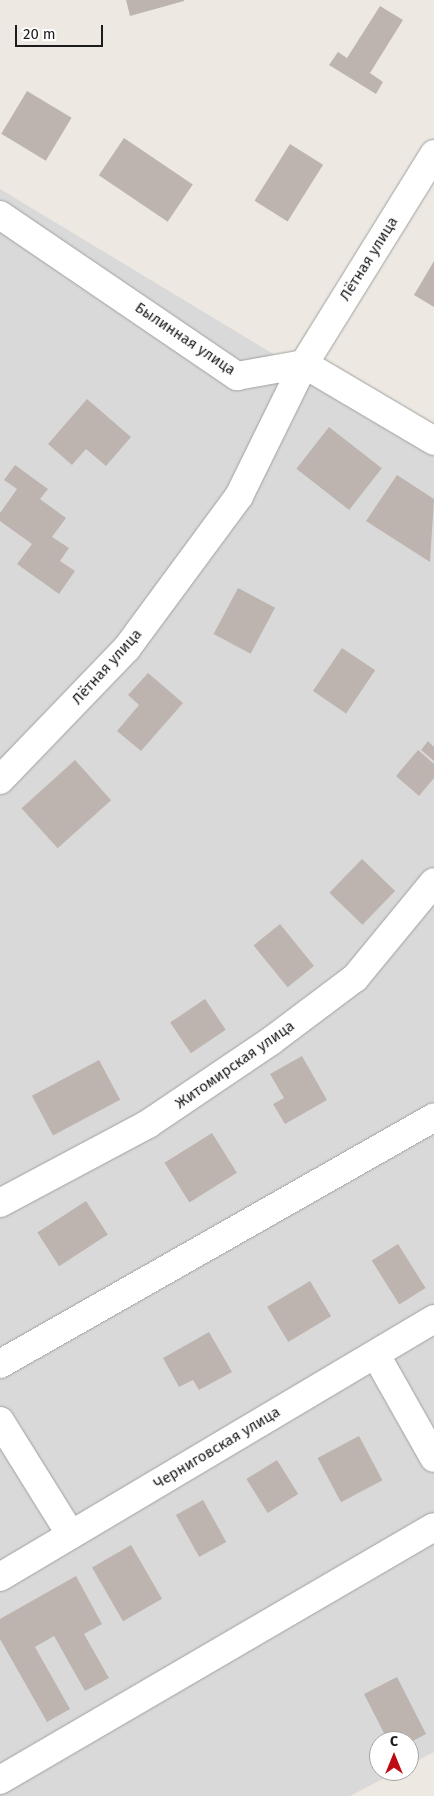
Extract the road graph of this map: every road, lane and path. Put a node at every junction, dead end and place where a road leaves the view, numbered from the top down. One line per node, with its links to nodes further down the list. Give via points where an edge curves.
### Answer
1 (434, 154): 3 (street, Лётная улица)
2 (0, 215): 3 (street, Былинная улица, via 238,376)
3 (304, 364): 4 (street); 5 (street, Лётная улица, via 239,496 127,648)
4 (434, 441)
5 (0, 780)
6 (434, 882): 8 (street, Житомирская улица, via 355,978 271,1041 148,1124)
7 (434, 1117): 11 (street)
8 (0, 1203)
9 (434, 1319): 10 (street, Черниговская улица)
10 (376, 1355): 13 (street); 15 (street, Черниговская улица)
11 (0, 1364)
12 (0, 1421): 15 (street)
13 (434, 1458)
14 (434, 1526): 17 (street)
15 (71, 1535): 16 (street, Черниговская улица)
16 (0, 1577)
17 (0, 1780)

